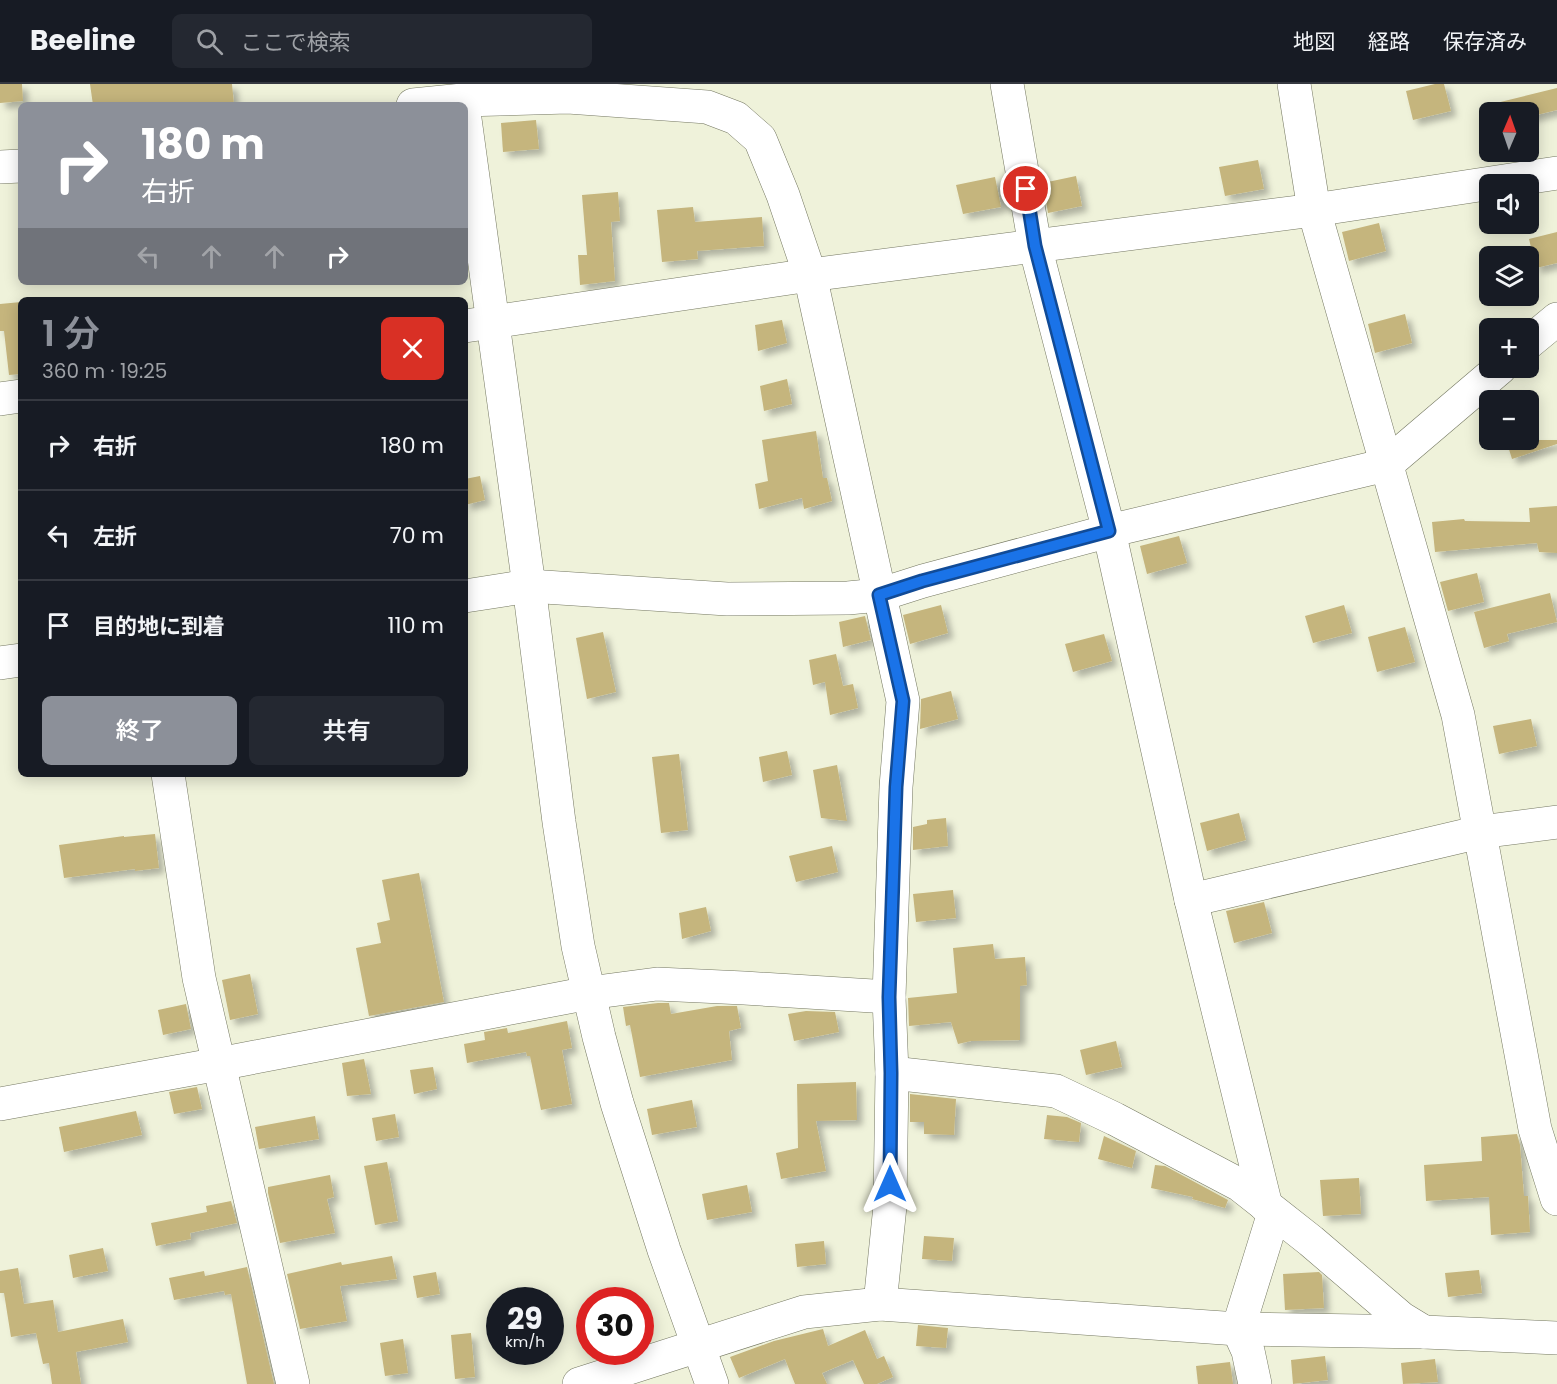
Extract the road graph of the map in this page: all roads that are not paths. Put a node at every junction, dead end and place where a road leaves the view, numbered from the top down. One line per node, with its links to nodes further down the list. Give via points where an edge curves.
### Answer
1 (1007, 84): 9 (street)
2 (1294, 84): 8 (street)
3 (463, 102): 10 (street, via 568,97 707,107 736,118 760,139)
4 (0, 166): 5 (street)
5 (18, 166)
6 (468, 171): 12 (street)
7 (1557, 173): 8 (street)
8 (1314, 210): 9 (street); 17 (street)
9 (1035, 246): 10 (street); 18 (street)
10 (810, 275): 12 (street); 20 (street)
11 (1557, 319): 13 (street)
12 (479, 324): 19 (street)
13 (1539, 334)
14 (1488, 378): 17 (street)
15 (18, 396): 16 (street)
16 (0, 399)
17 (1386, 465): 18 (street); 26 (street, via 1458,715)
18 (1109, 531): 20 (street); 27 (street)
19 (529, 586): 20 (street, via 727,599); 21 (street); 28 (street, via 561,839)
20 (879, 595): 29 (street, via 903,701)
21 (468, 596)
22 (18, 660): 23 (street)
23 (0, 663)
24 (168, 777): 30 (street, via 199,978)
25 (1557, 822): 26 (street)
26 (1480, 832): 27 (street); 33 (street)
27 (1191, 900): 35 (street)
28 (589, 993): 29 (street, via 657,984); 30 (street); 40 (street, via 633,1155)
29 (889, 997): 31 (street)
30 (219, 1064): 32 (street); 41 (street)
31 (891, 1073): 35 (street, via 1056,1091 1239,1185); 36 (street, via 890,1206)
32 (0, 1104)
33 (1545, 1116): 34 (street)
34 (1557, 1199)
35 (1270, 1209): 37 (street); 38 (street, via 1401,1318)
36 (880, 1304): 37 (street); 40 (street, via 804,1312)
37 (1238, 1329): 38 (street); 44 (street, via 1248,1351)
38 (1424, 1332): 39 (street)
39 (1557, 1338)
40 (700, 1346): 42 (street); 43 (street)
41 (293, 1384)
42 (579, 1384)
43 (712, 1384)
44 (1255, 1384)

